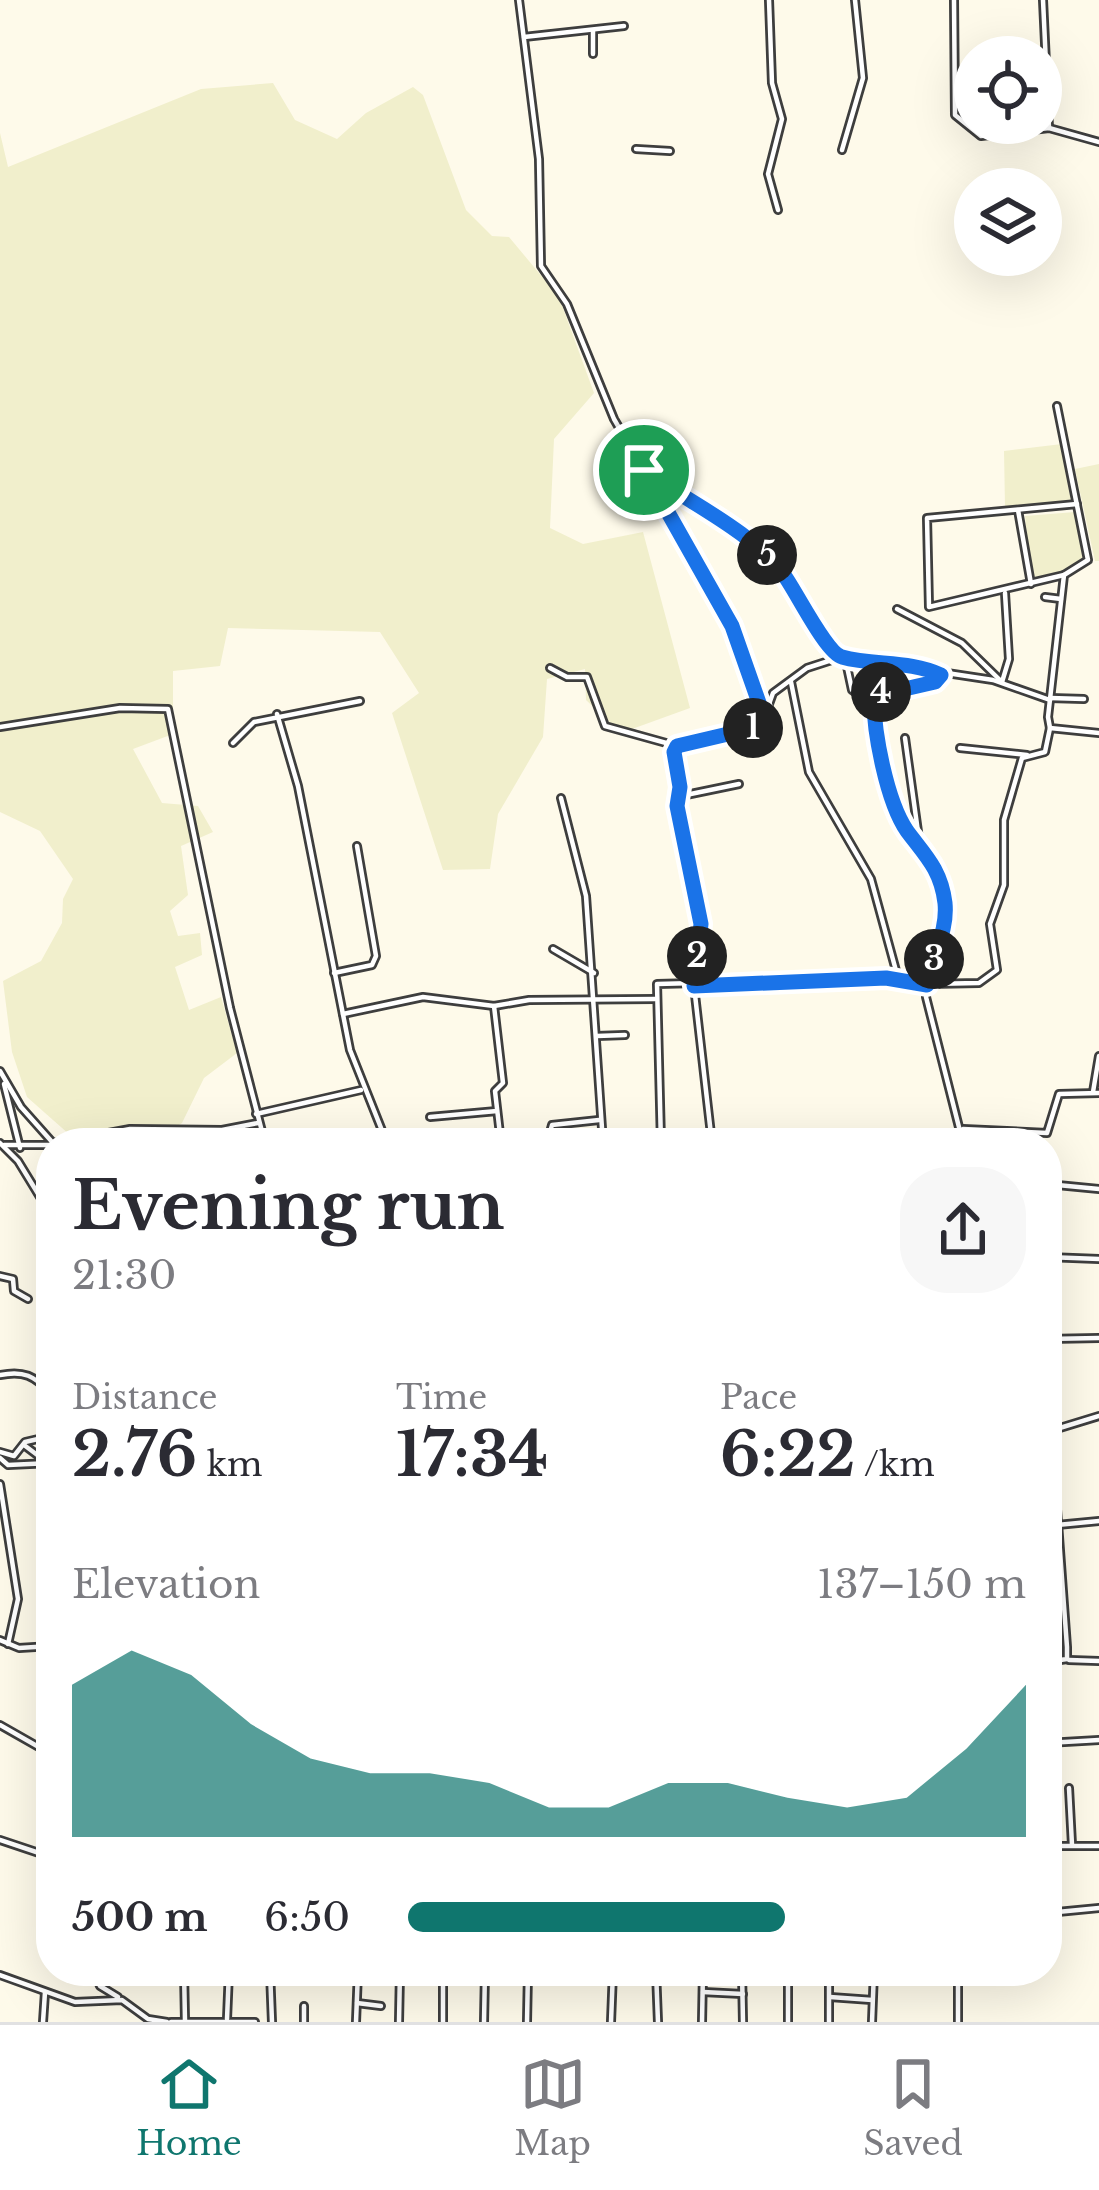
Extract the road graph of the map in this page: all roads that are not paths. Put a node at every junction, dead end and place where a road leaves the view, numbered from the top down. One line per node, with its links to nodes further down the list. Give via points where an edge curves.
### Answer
1 (519, 0): 10 (street)
2 (769, 0): 17 (street, via 772,83 782,119 768,175)
3 (855, 0): 15 (street, via 863,78)
4 (955, 0): 8 (street)
5 (1043, 0): 9 (street)
6 (624, 26): 7 (street)
7 (593, 31): 10 (street); 11 (street)
8 (955, 36)
9 (1045, 36)
10 (524, 37): 19 (street, via 541,266 567,304 605,402)
11 (593, 54)
12 (1062, 132): 13 (street)
13 (1099, 142)
14 (636, 149): 16 (street)
15 (842, 150)
16 (670, 151)
17 (778, 210)
18 (1057, 406): 20 (street)
19 (644, 470): 28 (street, via 771,558 826,645); 38 (street, via 732,626)
20 (1077, 504): 21 (street); 22 (street, via 1088,560)
21 (1018, 510): 23 (street); 24 (street, via 927,518 929,607)
22 (1064, 575): 23 (street); 26 (street)
23 (1030, 584): 24 (street)
24 (1005, 592): 32 (street, via 1010,659)
25 (1045, 597): 26 (street)
26 (1061, 599): 33 (street)
27 (897, 609): 32 (street, via 962,643)
28 (842, 657): 30 (street); 31 (street); 36 (street, via 852,690)
29 (550, 668): 44 (street, via 587,677 605,726)
30 (941, 675): 32 (street); 36 (street, via 878,693)
31 (790, 682): 38 (street, via 773,693); 55 (street, via 809,772 871,879)
32 (1002, 682): 33 (street)
33 (1050, 699): 34 (street); 40 (street)
34 (1084, 699)
35 (360, 700): 37 (street)
36 (874, 706): 50 (street, via 882,774 904,827)
37 (277, 715): 43 (street, via 249,724); 53 (street)
38 (764, 717): 44 (street, via 758,727)
39 (0, 727): 69 (street, via 120,708 168,710)
40 (1050, 728): 41 (street); 46 (street, via 1045,752)
41 (1099, 733)
42 (905, 738): 50 (street)
43 (232, 743)
44 (677, 746): 48 (street)
45 (960, 748): 46 (street)
46 (1027, 755): 56 (street, via 1004,820 1004,885 990,924 997,970 979,982)
47 (739, 784): 48 (street)
48 (681, 796): 57 (street, via 701,924)
49 (561, 798): 54 (street, via 583,877)
50 (919, 839): 56 (street, via 946,916)
51 (357, 846): 53 (street, via 376,956 372,965)
52 (553, 949): 54 (street)
53 (334, 973): 61 (street)
54 (594, 973): 59 (street)
55 (899, 981): 56 (street); 57 (street)
56 (927, 984): 82 (street)
57 (694, 986): 58 (street, via 657,984); 81 (street)
58 (655, 999): 59 (street); 80 (street)
59 (595, 1000): 60 (street); 63 (street)
60 (494, 1006): 61 (street, via 423,997); 68 (street, via 504,1063)
61 (343, 1014): 66 (street)
62 (625, 1035): 63 (street)
63 (597, 1036): 71 (street)
64 (1099, 1056): 67 (street)
65 (2, 1074): 73 (street); 86 (street)
66 (364, 1089): 69 (street); 76 (street)
67 (1096, 1093): 83 (street, via 1057,1095)
68 (497, 1111): 70 (street); 77 (street)
69 (256, 1114): 72 (street)
70 (430, 1117)
71 (602, 1120): 78 (street); 79 (street)
72 (258, 1123): 74 (street); 75 (street)
73 (41, 1128)
74 (232, 1128)
75 (260, 1128)
76 (380, 1128)
77 (499, 1128)
78 (551, 1128)
79 (602, 1128)
80 (660, 1128)
81 (710, 1128)
82 (963, 1128)
83 (1048, 1128)
84 (2, 1144): 86 (street); 88 (street)
85 (36, 1146): 86 (street)
86 (20, 1148)
87 (1062, 1185): 89 (street)
88 (36, 1189)
89 (1099, 1189)
90 (1062, 1258): 91 (street)
91 (1099, 1259)
92 (0, 1276): 93 (street, via 14,1279 14,1291)
93 (28, 1299)
94 (1099, 1338): 95 (street)
95 (1062, 1339)
96 (0, 1375): 97 (street)
97 (36, 1377)
98 (1099, 1416): 99 (street)
99 (1062, 1427)
100 (36, 1441): 101 (street)
101 (23, 1445): 102 (street); 103 (street, via 14,1456)
102 (36, 1454)
103 (0, 1455): 104 (street, via 8,1466)
104 (36, 1464)
105 (0, 1484): 110 (street, via 18,1599)
106 (1099, 1521): 107 (street)
107 (1062, 1526)
108 (1062, 1598): 112 (street)
109 (0, 1640): 110 (street)
110 (8, 1644): 111 (street)
111 (36, 1645)
112 (1067, 1658): 113 (street); 114 (street)
113 (1062, 1659)
114 (1099, 1661)
115 (0, 1725): 118 (street)
116 (1099, 1740): 117 (street)
117 (1062, 1742)
118 (36, 1745)
119 (1070, 1788): 122 (street)
120 (0, 1840): 124 (street)
121 (1062, 1845): 122 (street)
122 (1072, 1845): 123 (street)
123 (1099, 1846)
124 (36, 1852)
125 (1099, 1908): 126 (street)
126 (1062, 1911)
127 (2, 1978): 145 (street)
128 (100, 1986): 149 (street)
129 (184, 1986): 159 (street)
130 (228, 1986): 155 (street)
131 (271, 1986): 161 (street)
132 (358, 1986): 151 (street)
133 (400, 1986): 164 (street)
134 (443, 1986): 165 (street)
135 (485, 1986): 166 (street)
136 (528, 1986): 167 (street)
137 (613, 1986): 168 (street)
138 (657, 1986): 169 (street)
139 (703, 1986): 146 (street)
140 (742, 1986): 147 (street)
141 (788, 1986): 172 (street)
142 (828, 1986): 148 (street)
143 (873, 1986): 150 (street)
144 (958, 1986): 175 (street)
145 (45, 1991): 149 (street, via 81,2003); 156 (street)
146 (703, 1992): 147 (street); 170 (street)
147 (742, 1994): 171 (street)
148 (828, 1997): 150 (street); 173 (street)
149 (122, 2000): 154 (street)
150 (872, 2000): 174 (street)
151 (357, 2003): 153 (street); 163 (street)
152 (304, 2006): 162 (street)
153 (381, 2006)
154 (137, 2012): 157 (street); 158 (street)
155 (227, 2020): 159 (street); 160 (street)
156 (44, 2022)
157 (138, 2022)
158 (169, 2022): 159 (street)
159 (183, 2022)
160 (255, 2022)
161 (272, 2022)
162 (304, 2022)
163 (356, 2022)
164 (399, 2022)
165 (443, 2022)
166 (484, 2022)
167 (527, 2022)
168 (611, 2022)
169 (658, 2022)
170 (702, 2022)
171 (743, 2022)
172 (788, 2022)
173 (829, 2022)
174 (872, 2022)
175 (958, 2022)

